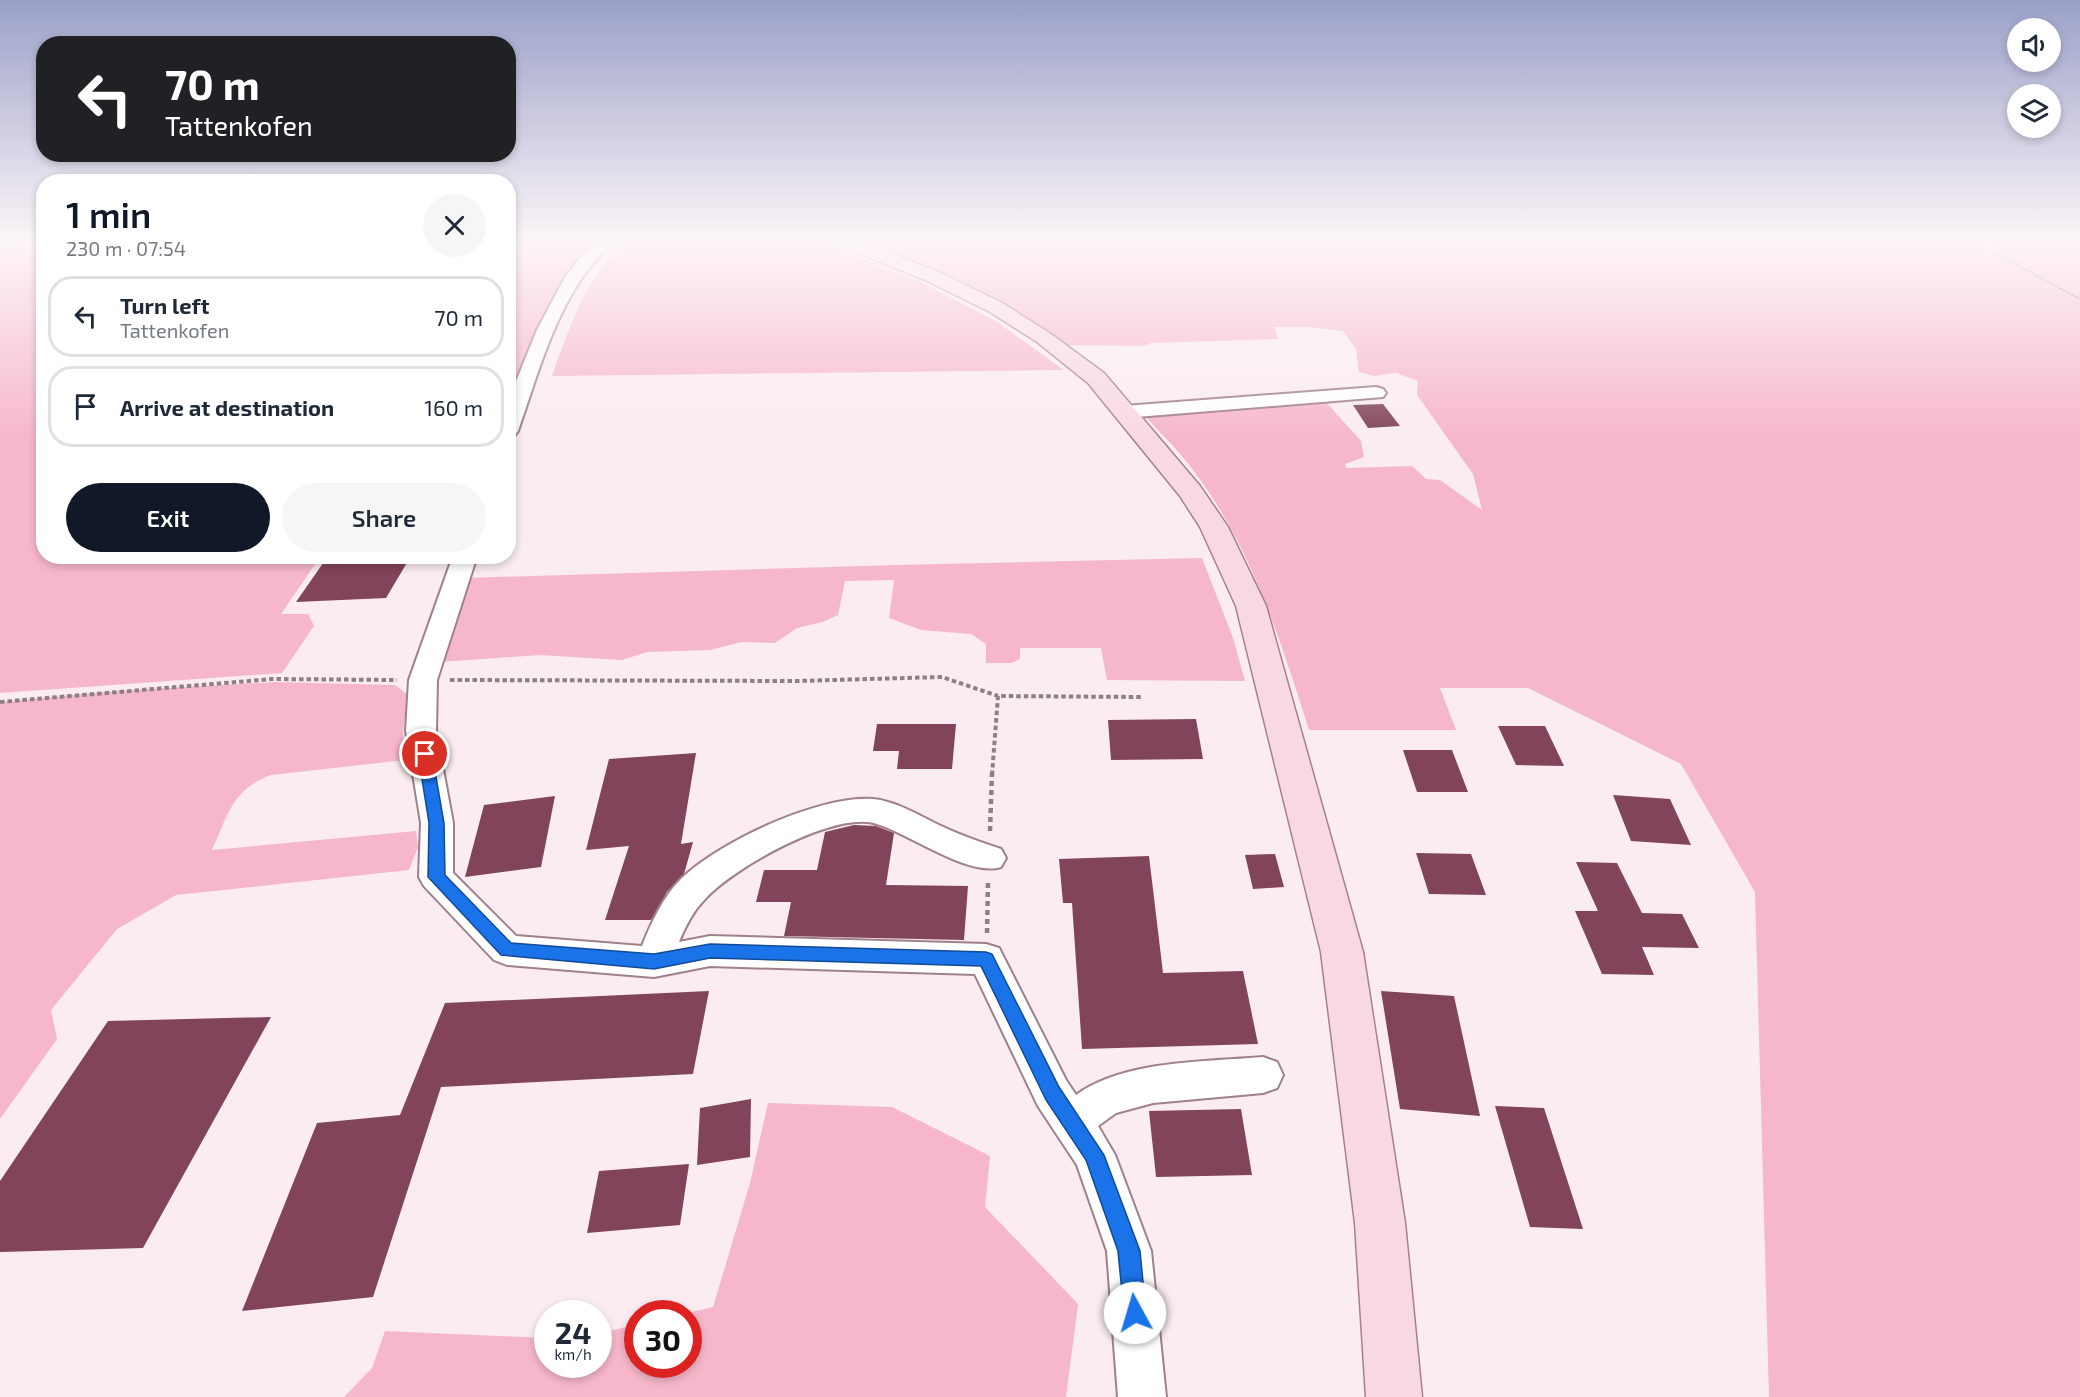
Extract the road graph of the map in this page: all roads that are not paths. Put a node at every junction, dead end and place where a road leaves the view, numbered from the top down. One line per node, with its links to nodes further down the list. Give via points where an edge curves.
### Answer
1 (558, 308): 4 (street)
2 (997, 308): 5 (main road, via 1096,378)
3 (1376, 393): 5 (street)
4 (516, 410)
5 (1124, 412): 12 (main road, via 1191,492 1214,527 1251,606 1342,952 1380,1223)
6 (462, 564): 8 (street, via 423,680 422,731 437,823 436,877 507,950)
7 (989, 858): 8 (street, via 873,811 824,817 743,850 700,881 667,926)
8 (654, 962): 10 (street, via 710,951 986,959 1052,1094)
9 (1263, 1075): 10 (street, via 1153,1085 1105,1097)
10 (1072, 1122): 11 (street, via 1094,1155 1129,1251)
11 (1142, 1397)
12 (1394, 1397)

